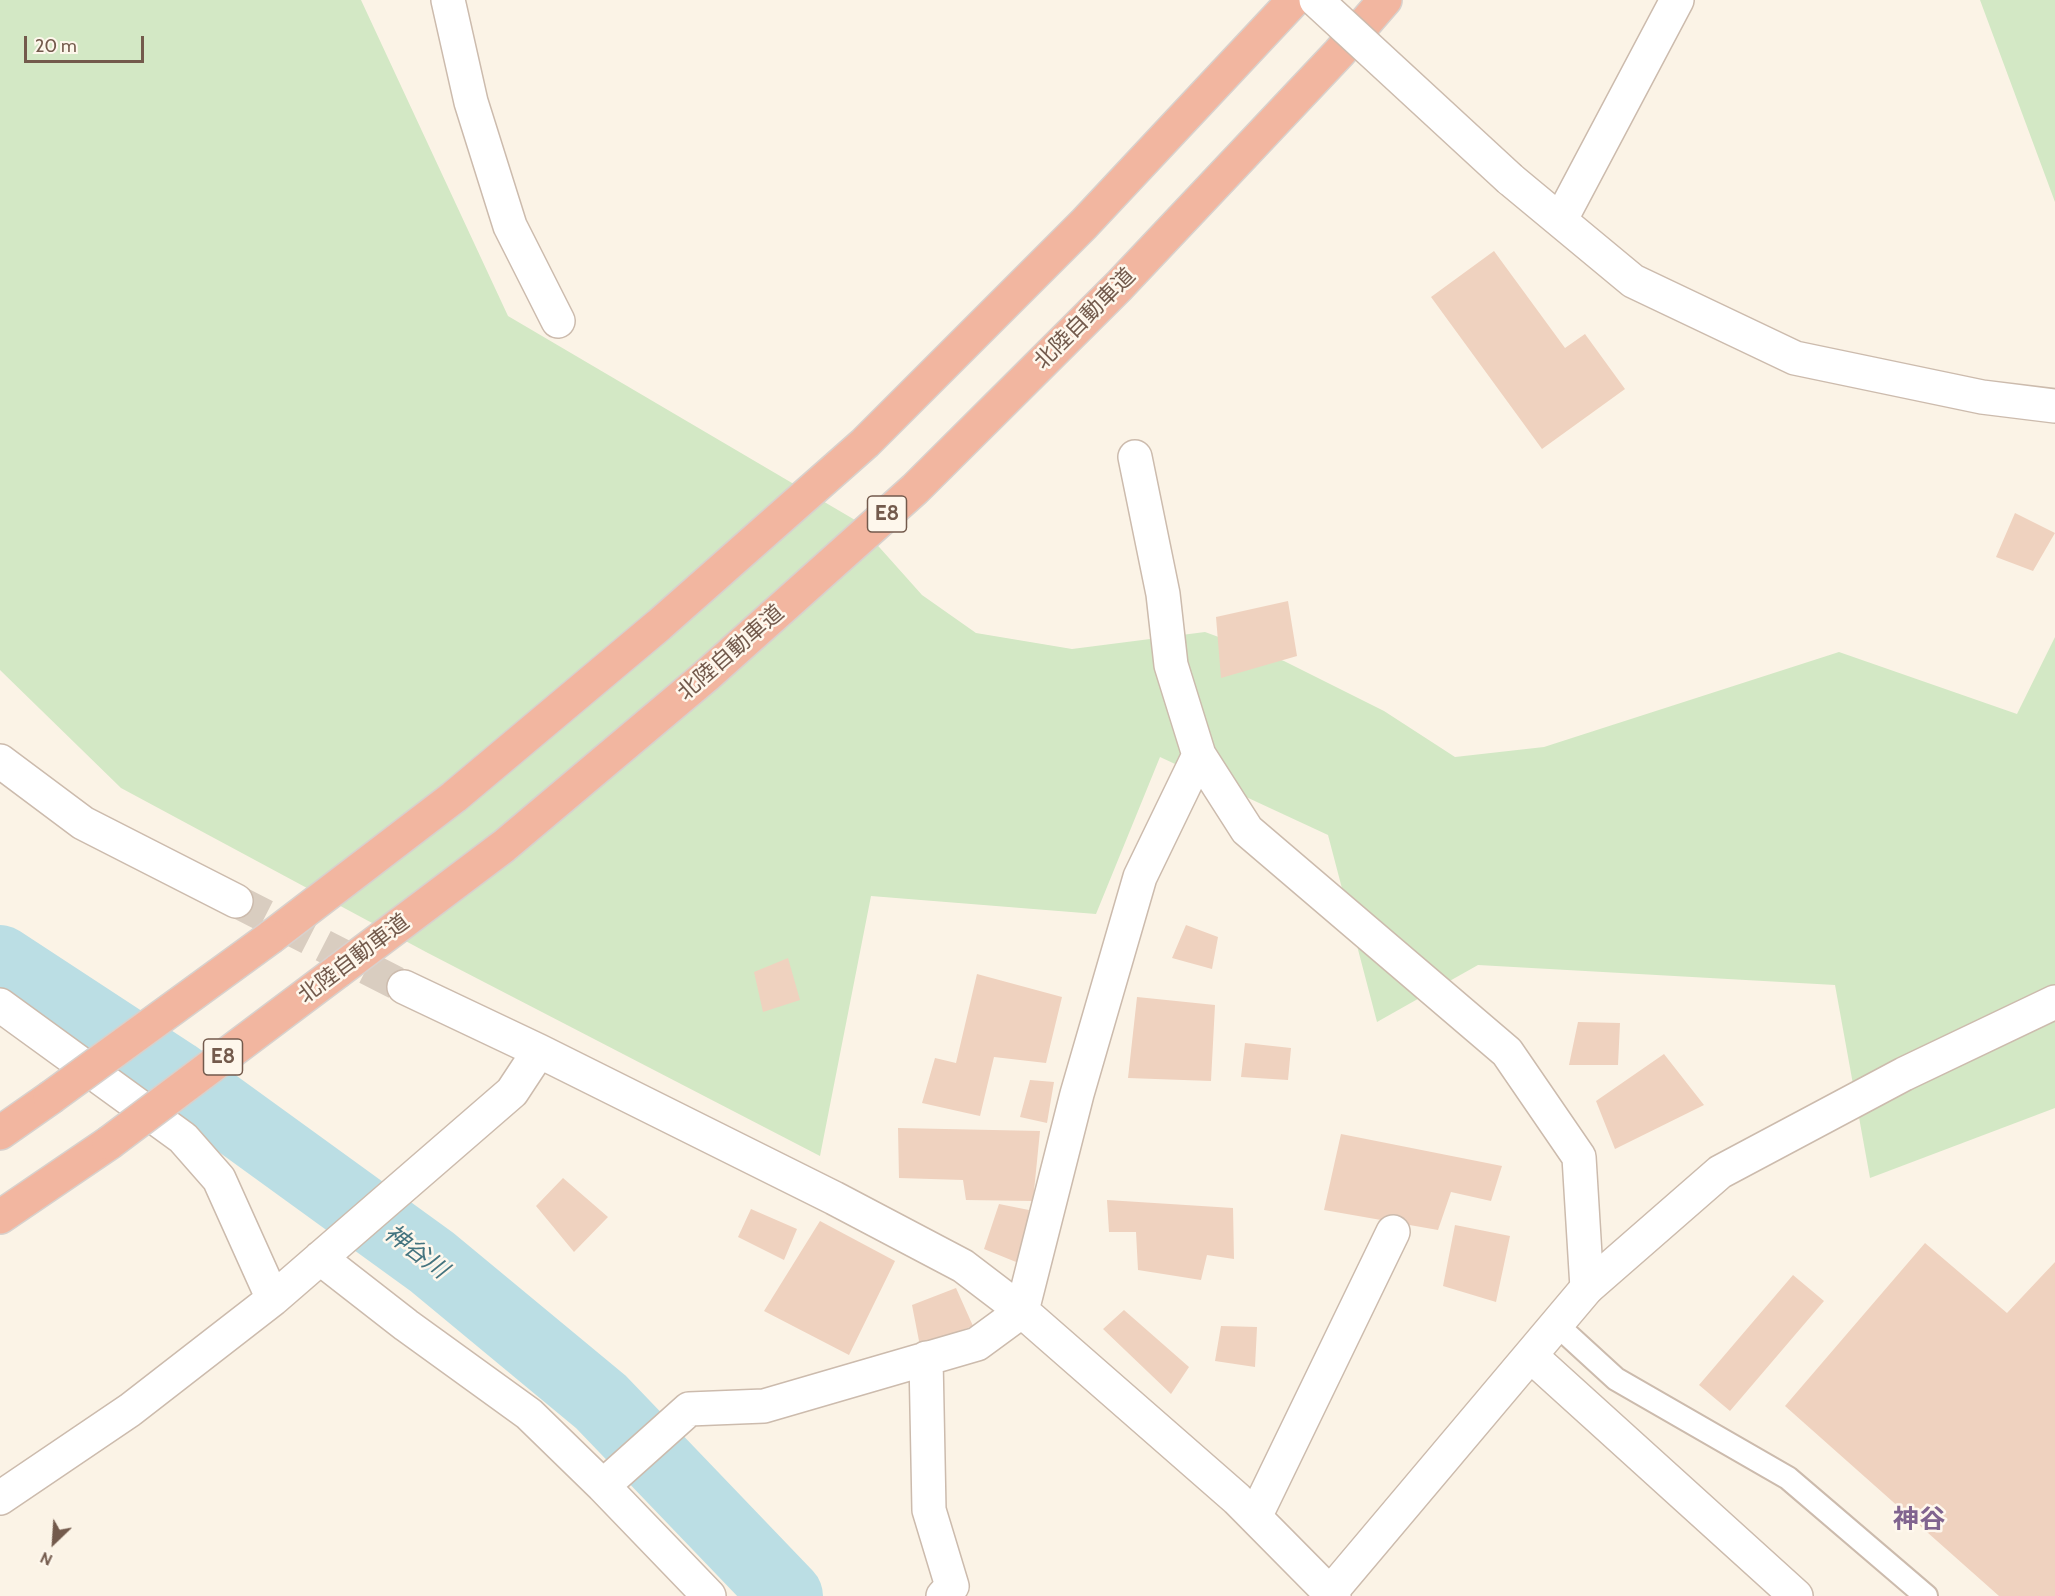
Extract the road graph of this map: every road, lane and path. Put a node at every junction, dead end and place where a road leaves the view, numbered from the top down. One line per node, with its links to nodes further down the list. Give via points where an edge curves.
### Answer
1 (448, 0): 7 (street, via 471,102 510,226)
2 (1294, 0): 17 (highway, bridge, via 1084,224 865,443 659,625 490,767 271,937)
3 (1316, 0): 6 (street, bridge, via 1510,178)
4 (1385, 0): 18 (highway, 北陸自動車道 / E8, bridge, via 1127,277 915,489 706,676 504,846 109,1143)
5 (1677, 0): 6 (street)
6 (1561, 219): 8 (street, via 1633,281 1795,358 1982,397)
7 (558, 321)
8 (2055, 406)
9 (1135, 457): 10 (street, via 1163,594 1171,664)
10 (1200, 754): 21 (street, via 1247,830 1507,1052 1579,1157); 23 (street, via 1140,877 1077,1094)
11 (0, 761): 12 (street, via 82,823)
12 (236, 901)
13 (404, 987): 16 (street)
14 (2055, 1002): 21 (street, via 1904,1074 1720,1172)
15 (0, 1005): 22 (street, via 183,1138 219,1179)
16 (539, 1051): 20 (street, via 512,1092); 23 (street, via 953,1261)
17 (0, 1132)
18 (0, 1218)
19 (1393, 1232): 29 (street)
20 (326, 1252): 22 (street); 27 (street, via 406,1325 530,1414)
21 (1587, 1288): 24 (street)
22 (273, 1299): 28 (street, via 130,1410)
23 (1022, 1311): 26 (street, via 977,1344); 29 (street)
24 (1557, 1325): 25 (street); 34 (lane, via 1616,1379 1788,1478)
25 (1532, 1356): 30 (street); 33 (street)
26 (926, 1358): 27 (street, via 764,1406 689,1409); 32 (street, via 929,1510 952,1586)
27 (607, 1482): 31 (street)
28 (0, 1498)
29 (1255, 1517): 30 (street)
30 (1332, 1594)
31 (708, 1596)
32 (943, 1596)
33 (1796, 1596)
34 (1926, 1596)

